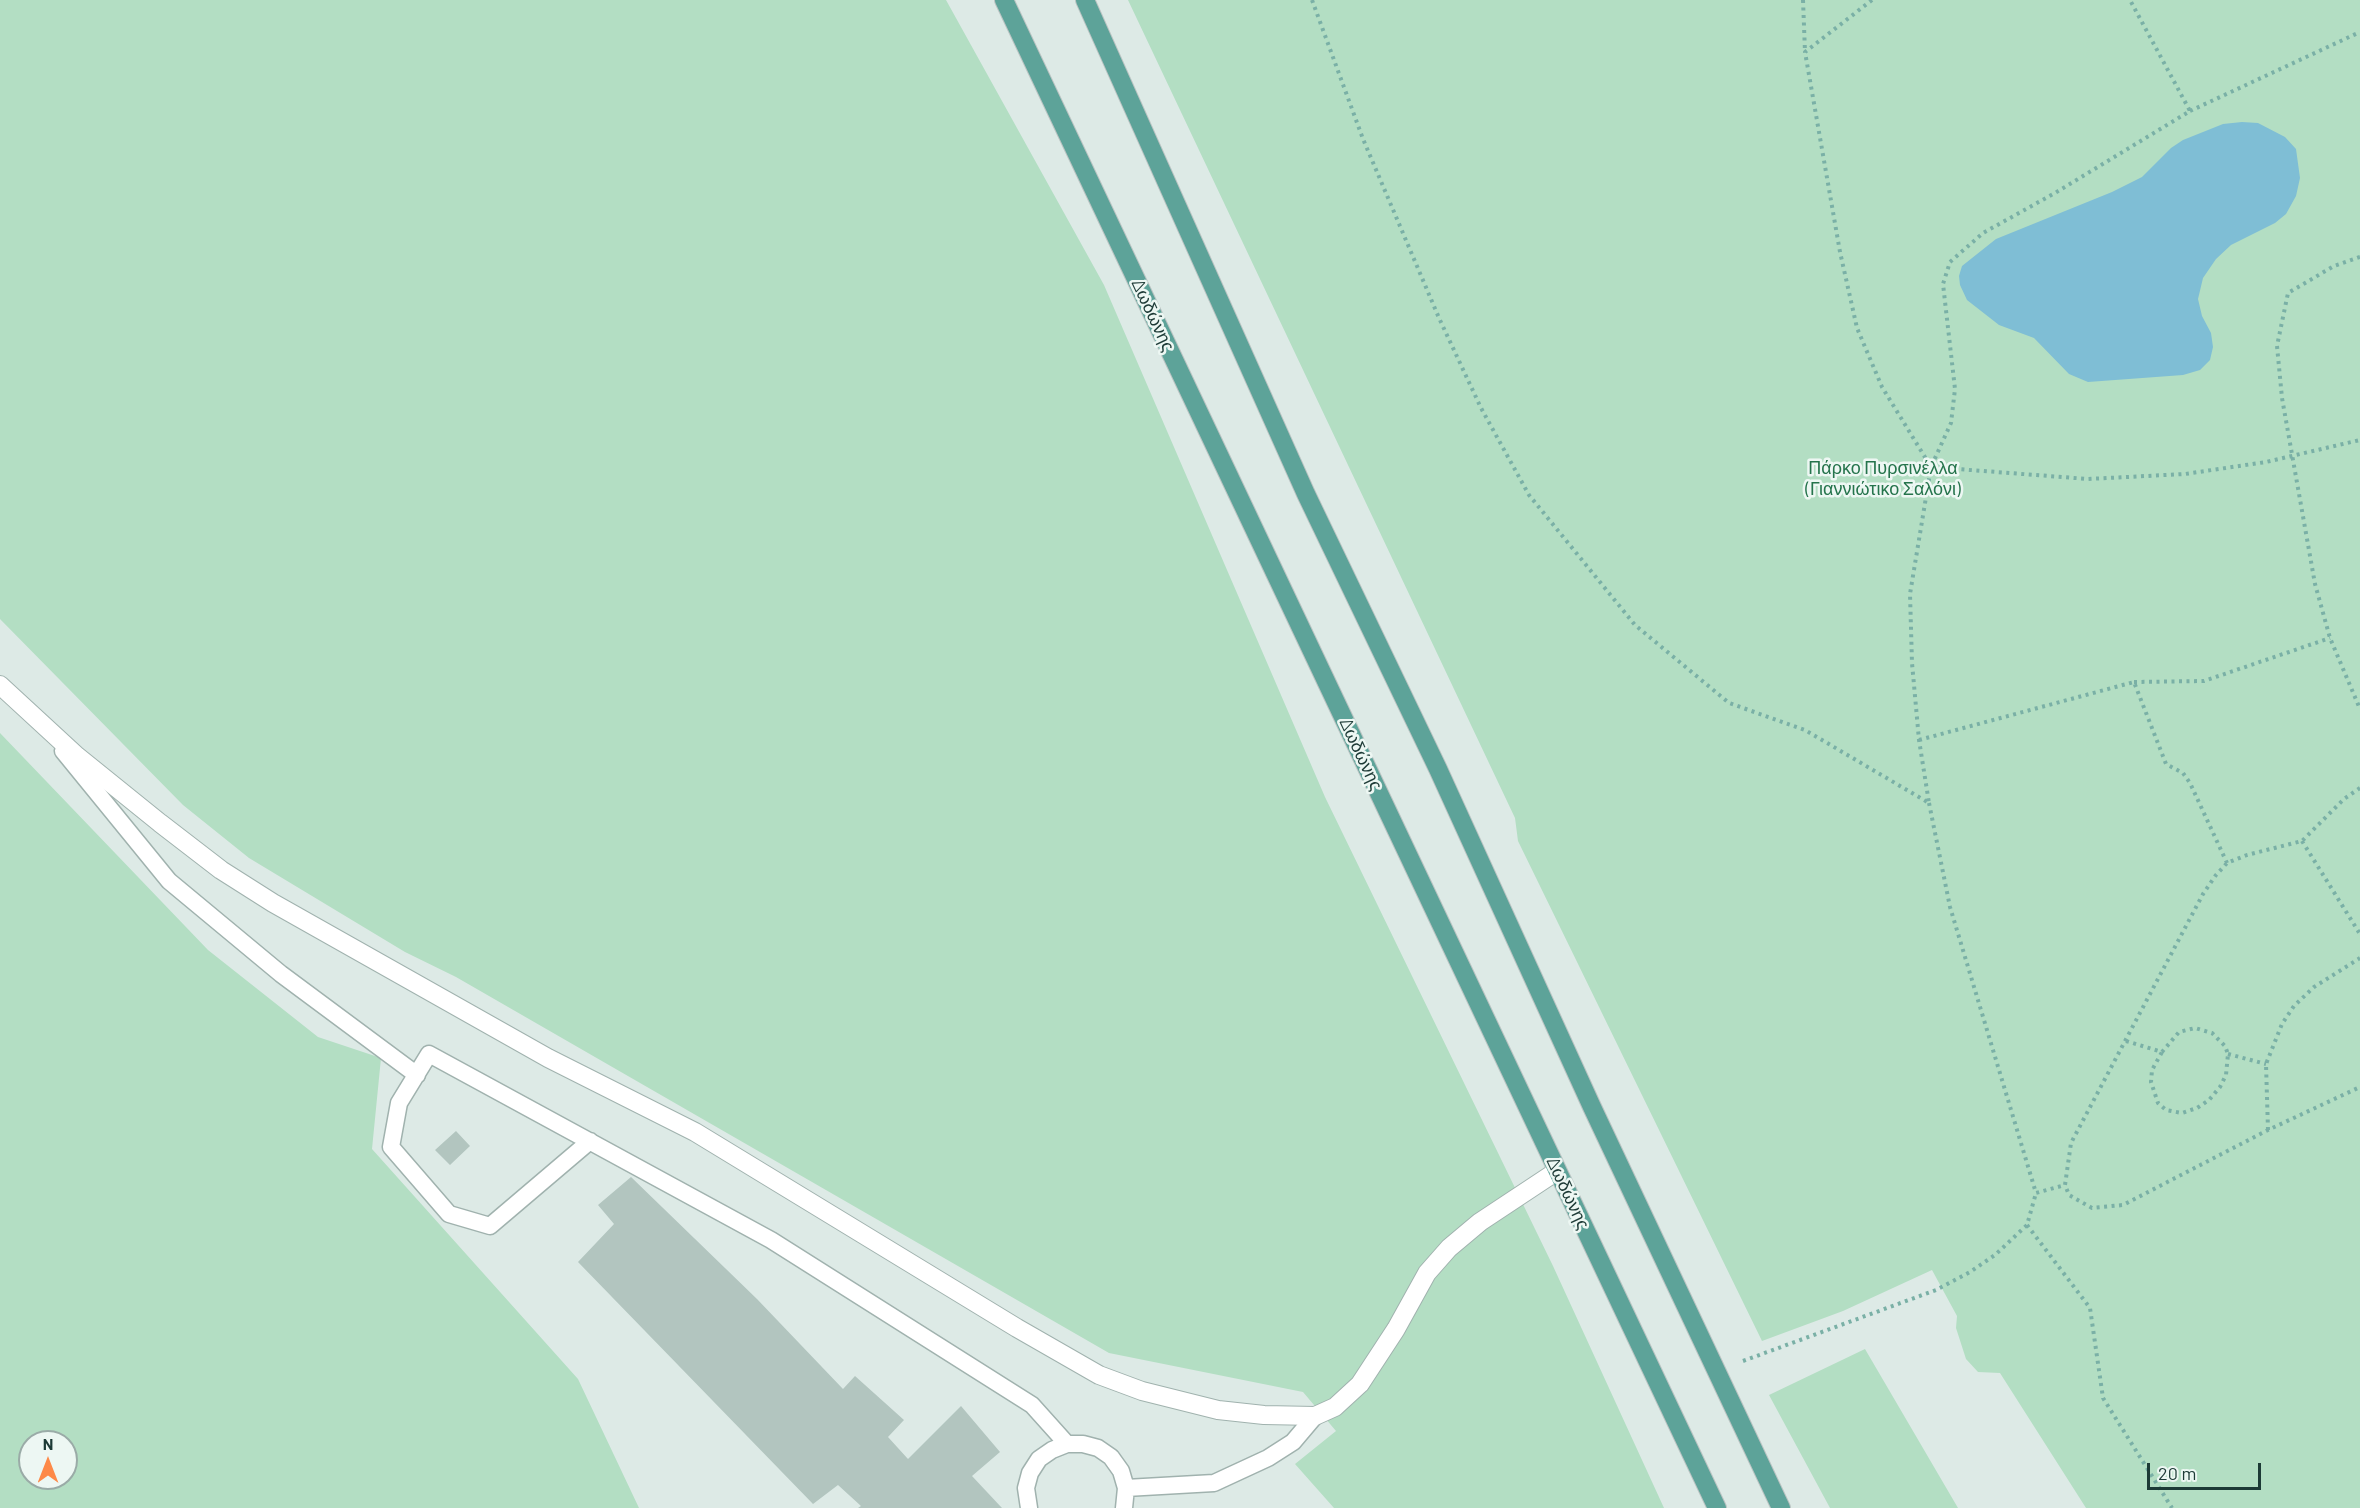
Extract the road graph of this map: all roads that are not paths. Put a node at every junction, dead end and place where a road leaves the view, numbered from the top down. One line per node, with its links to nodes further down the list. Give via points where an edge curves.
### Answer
1 (1004, 0): 7 (main road, Δωδώνης)
2 (1085, 0): 14 (main road, via 1306,494)
3 (0, 685): 4 (street)
4 (40, 722): 5 (lane, via 169,880 281,974); 8 (street, via 160,823 221,870 273,903 548,1058 695,1132 1099,1375 1142,1391 1218,1410 1264,1416)
5 (417, 1075): 6 (lane, via 429,1054); 6 (lane, via 399,1103 391,1147 449,1214 490,1226)
6 (590, 1141): 9 (lane, via 771,1240 1032,1405)
7 (1557, 1171): 8 (street, via 1480,1222 1449,1248 1427,1273 1360,1384 1335,1407); 13 (main road, Δωδώνης)
8 (1315, 1416): 10 (lane, via 1293,1442 1214,1483)
9 (1067, 1444): 10 (lane, via 1083,1444 1111,1457); 11 (lane, via 1039,1459 1030,1473 1026,1488)
10 (1126, 1488): 12 (lane)
11 (1029, 1508)
12 (1124, 1508)
13 (1717, 1508)
14 (1781, 1508)

